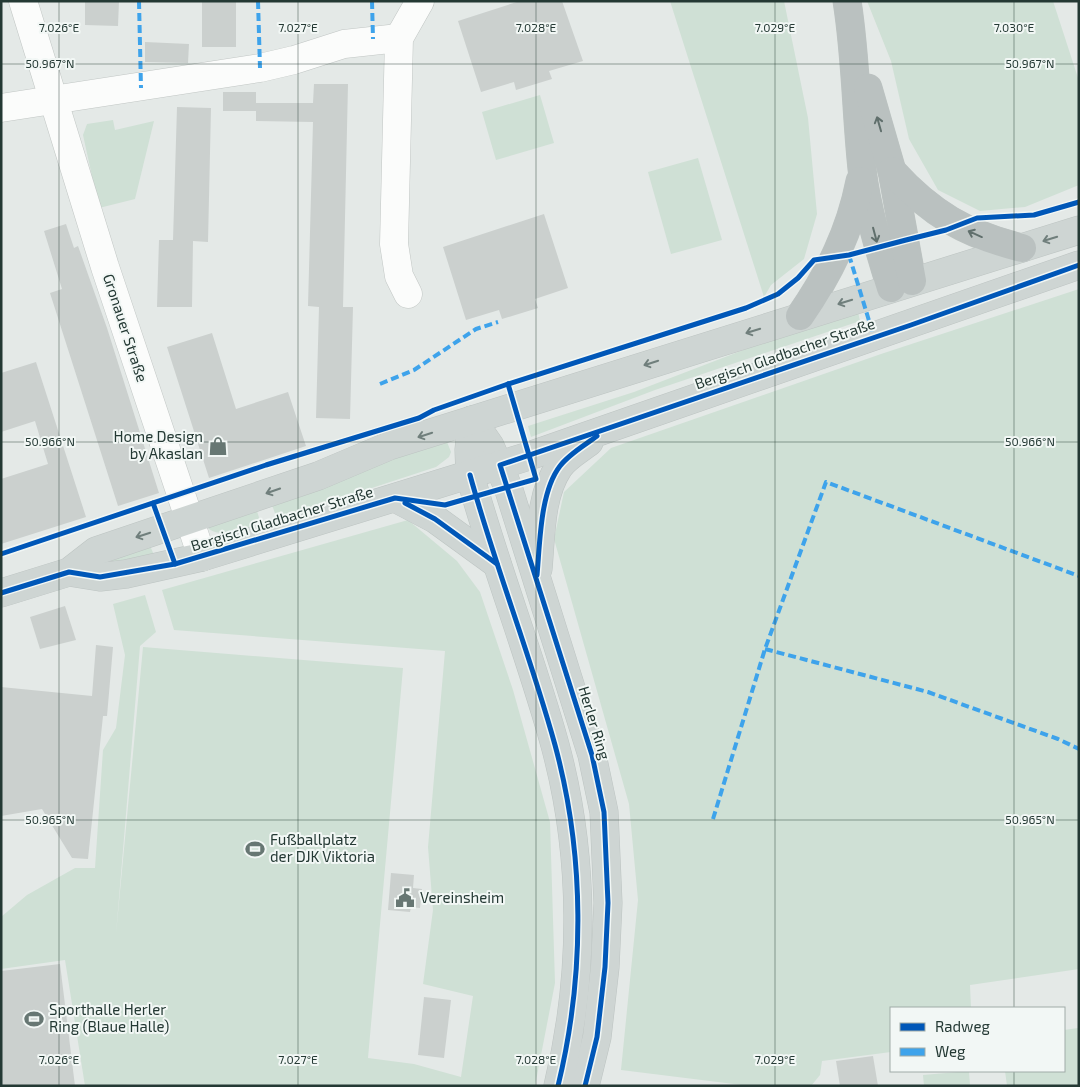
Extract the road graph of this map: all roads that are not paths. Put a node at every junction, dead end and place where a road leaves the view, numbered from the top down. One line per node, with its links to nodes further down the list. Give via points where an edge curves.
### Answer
1 (23, 1): 6 (street, Gronauer Straße)
2 (420, 1): 5 (street)
3 (847, 1): 4 (highway)
4 (852, 29): 8 (highway); 9 (highway, one-way to 4)
5 (399, 38): 6 (street, via 344,44 260,68 141,88); 14 (street, via 394,244 399,276)
6 (53, 98): 7 (street); 22 (street, Gronauer Straße)
7 (1, 108)
8 (863, 170): 13 (highway, one-way to 13, via 874,231); 15 (highway, via 837,256)
9 (892, 171): 11 (highway, one-way to 9, via 958,226 926,204); 13 (highway)
10 (1079, 230): 11 (main road, Bergisch Gladbacher Straße, one-way to 11)
11 (1022, 248): 13 (main road, Bergisch Gladbacher Straße)
12 (1079, 265): 16 (main road, Bergisch Gladbacher Straße)
13 (902, 285): 15 (main road, Bergisch Gladbacher Straße, one-way to 15); 16 (main road)
14 (408, 294)
15 (800, 316): 17 (main road, Bergisch Gladbacher Straße, one-way to 17)
16 (912, 325): 18 (main road, Bergisch Gladbacher Straße, via 720,388)
17 (472, 420): 19 (main road); 20 (main road); 22 (main road, Bergisch Gladbacher Straße, one-way to 22, via 389,446 318,476)
18 (605, 430): 19 (main road, Bergisch Gladbacher Straße); 26 (main road, via 560,465 550,484 542,520)
19 (500, 465): 20 (main road, Bergisch Gladbacher Straße); 26 (main road, Herler Ring)
20 (470, 475): 21 (main road, Bergisch Gladbacher Straße); 24 (main road)
21 (395, 498): 23 (main road, Bergisch Gladbacher Straße); 24 (main road, via 435,519)
22 (189, 520): 23 (street, Gronauer Straße); 25 (main road, Bergisch Gladbacher Straße, one-way to 25, via 96,551)
23 (202, 557): 25 (main road, Bergisch Gladbacher Straße, via 100,577)
24 (497, 564): 28 (main road, via 555,746 574,857 578,911 576,984)
25 (69, 572): 27 (main road, Bergisch Gladbacher Straße)
26 (536, 580): 29 (main road, Herler Ring, via 592,755 604,812 608,903 605,967 598,1038)
27 (1, 593)
28 (558, 1086)
29 (585, 1086)

